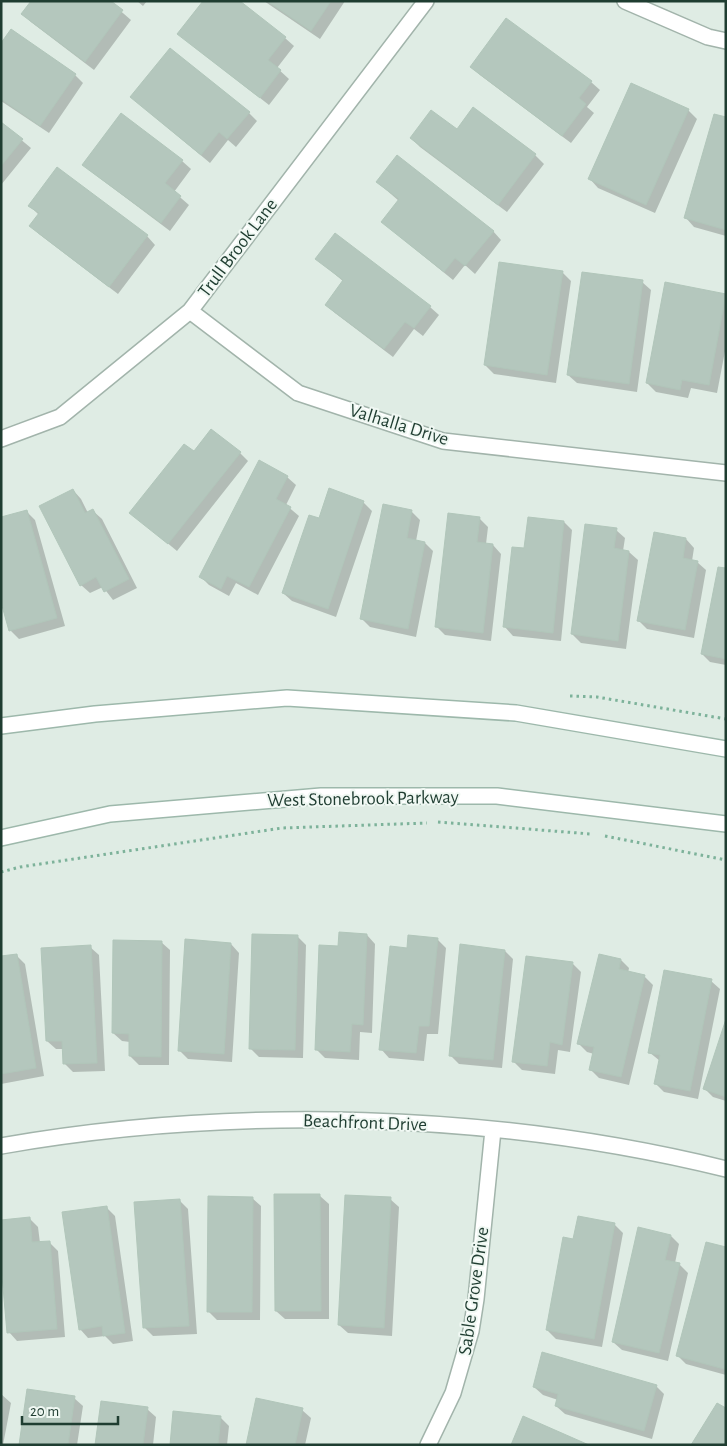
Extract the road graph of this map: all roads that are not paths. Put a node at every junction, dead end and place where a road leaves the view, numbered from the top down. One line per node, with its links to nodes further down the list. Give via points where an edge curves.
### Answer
1 (426, 1): 4 (street, Trull Brook Lane)
2 (625, 1): 3 (street, via 708,37)
3 (726, 41)
4 (190, 311): 5 (street, Trull Brook Lane, via 60,417); 6 (street, Valhalla Drive, via 298,393 443,441)
5 (1, 439)
6 (726, 474)
7 (1, 726): 8 (street, via 95,714 287,698 516,713)
8 (726, 749)
9 (726, 824): 10 (street, West Stonebrook Parkway, via 497,796 321,796 110,814)
10 (1, 838)
11 (493, 1130): 12 (street, Beachfront Drive, via 348,1121 260,1121 104,1131); 13 (street, Beachfront Drive, via 566,1139); 14 (street, Sable Grove Drive, via 471,1331 453,1393)
12 (1, 1146)
13 (726, 1170)
14 (428, 1445)

